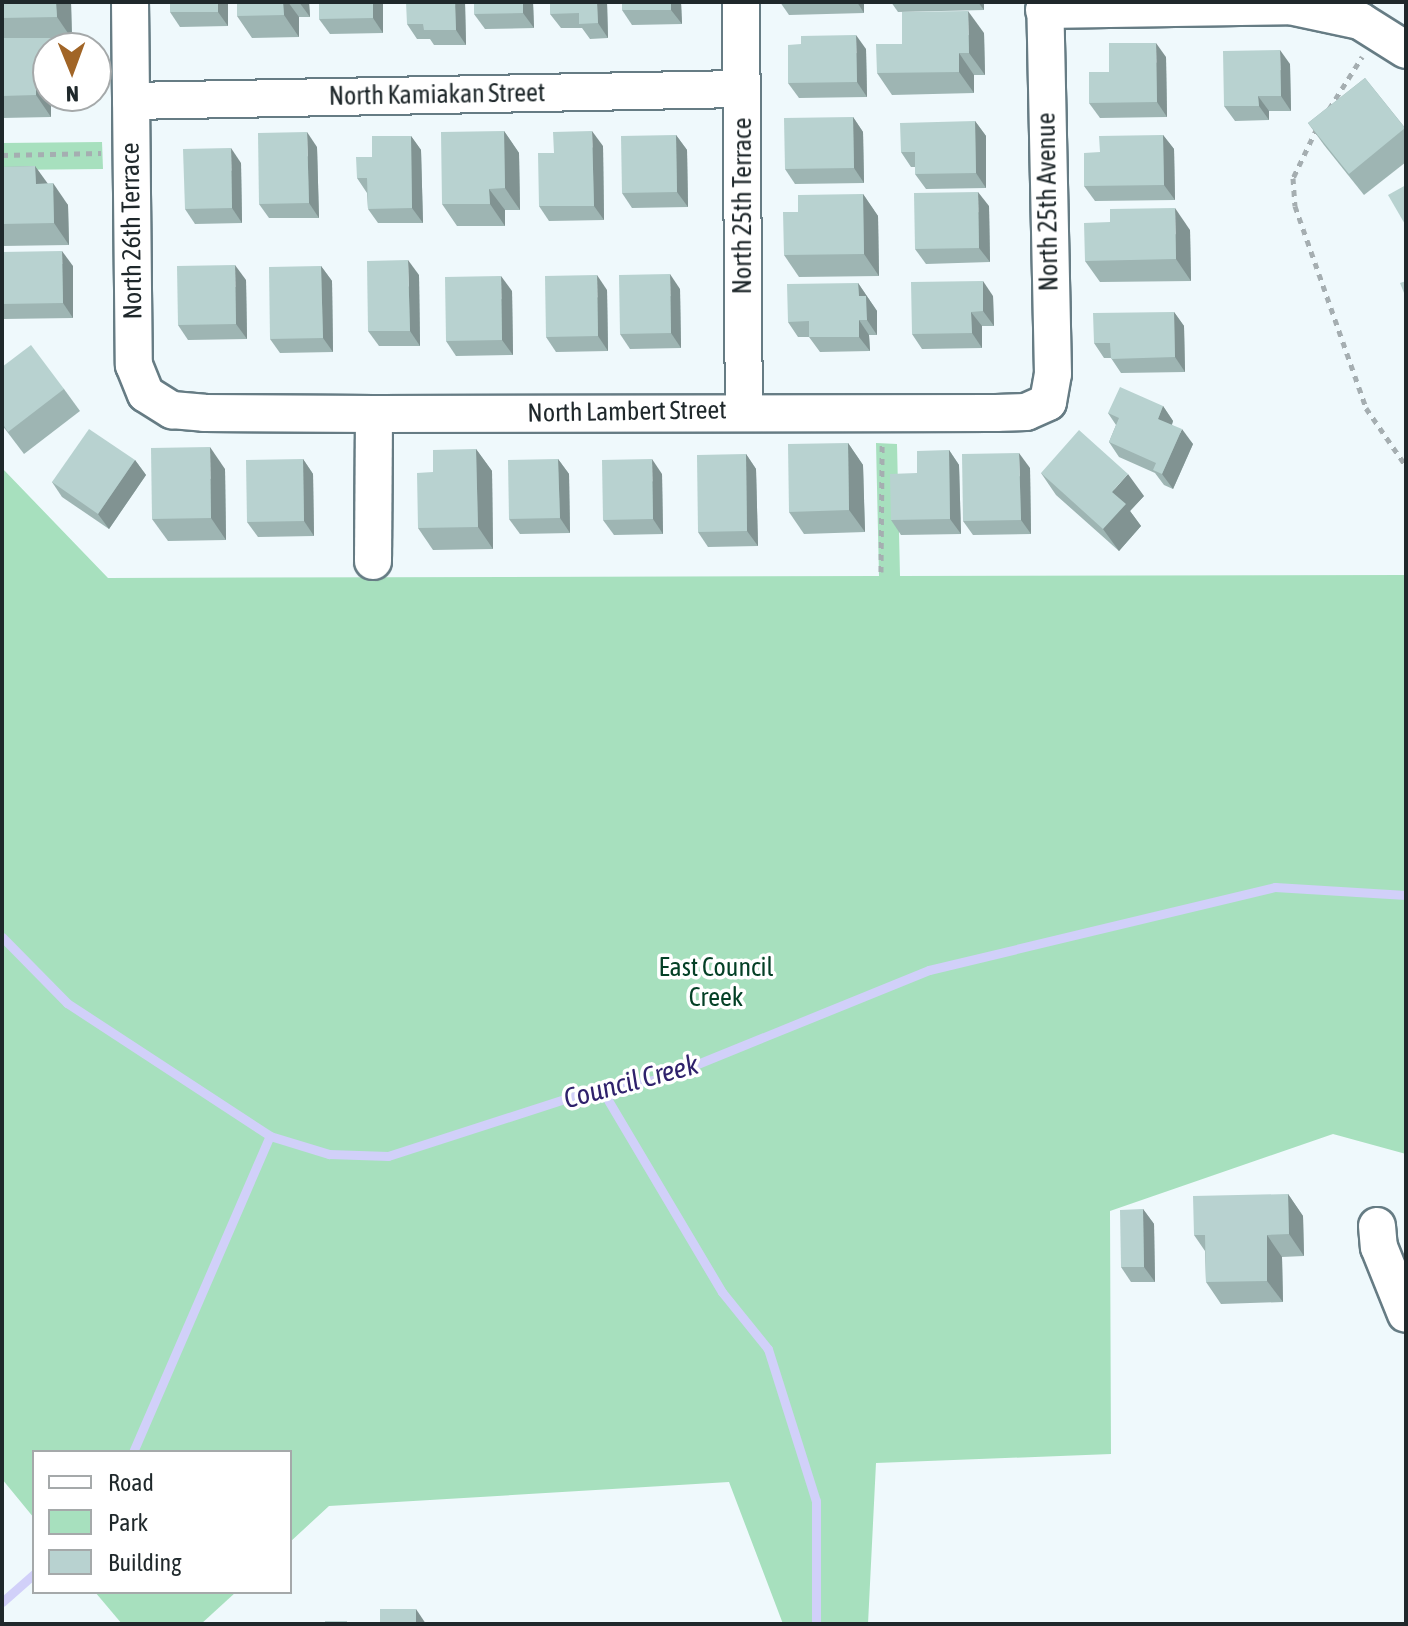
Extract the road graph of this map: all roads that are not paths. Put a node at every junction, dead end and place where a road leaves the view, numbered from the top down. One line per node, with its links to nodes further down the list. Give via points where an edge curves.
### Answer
1 (130, 2): 6 (street, North 26th Terrace)
2 (741, 2): 5 (street, North 25th Terrace)
3 (1044, 6): 4 (street, via 1289,6 1360,21); 7 (street, North 25th Avenue, via 1053,374)
4 (1406, 50)
5 (742, 89): 6 (street, North Kamiakan Street); 8 (street, North 25th Terrace)
6 (131, 101): 9 (street, North 26th Terrace, via 134,365 146,394 172,410)
7 (1048, 402): 8 (street, North Lambert Street, via 1026,412)
8 (744, 411): 10 (street, North Lambert Street)
9 (204, 413): 10 (street, North Lambert Street)
10 (374, 414): 11 (street)
11 (373, 561)
12 (1377, 1226): 13 (street, via 1379,1247)
13 (1406, 1314)

